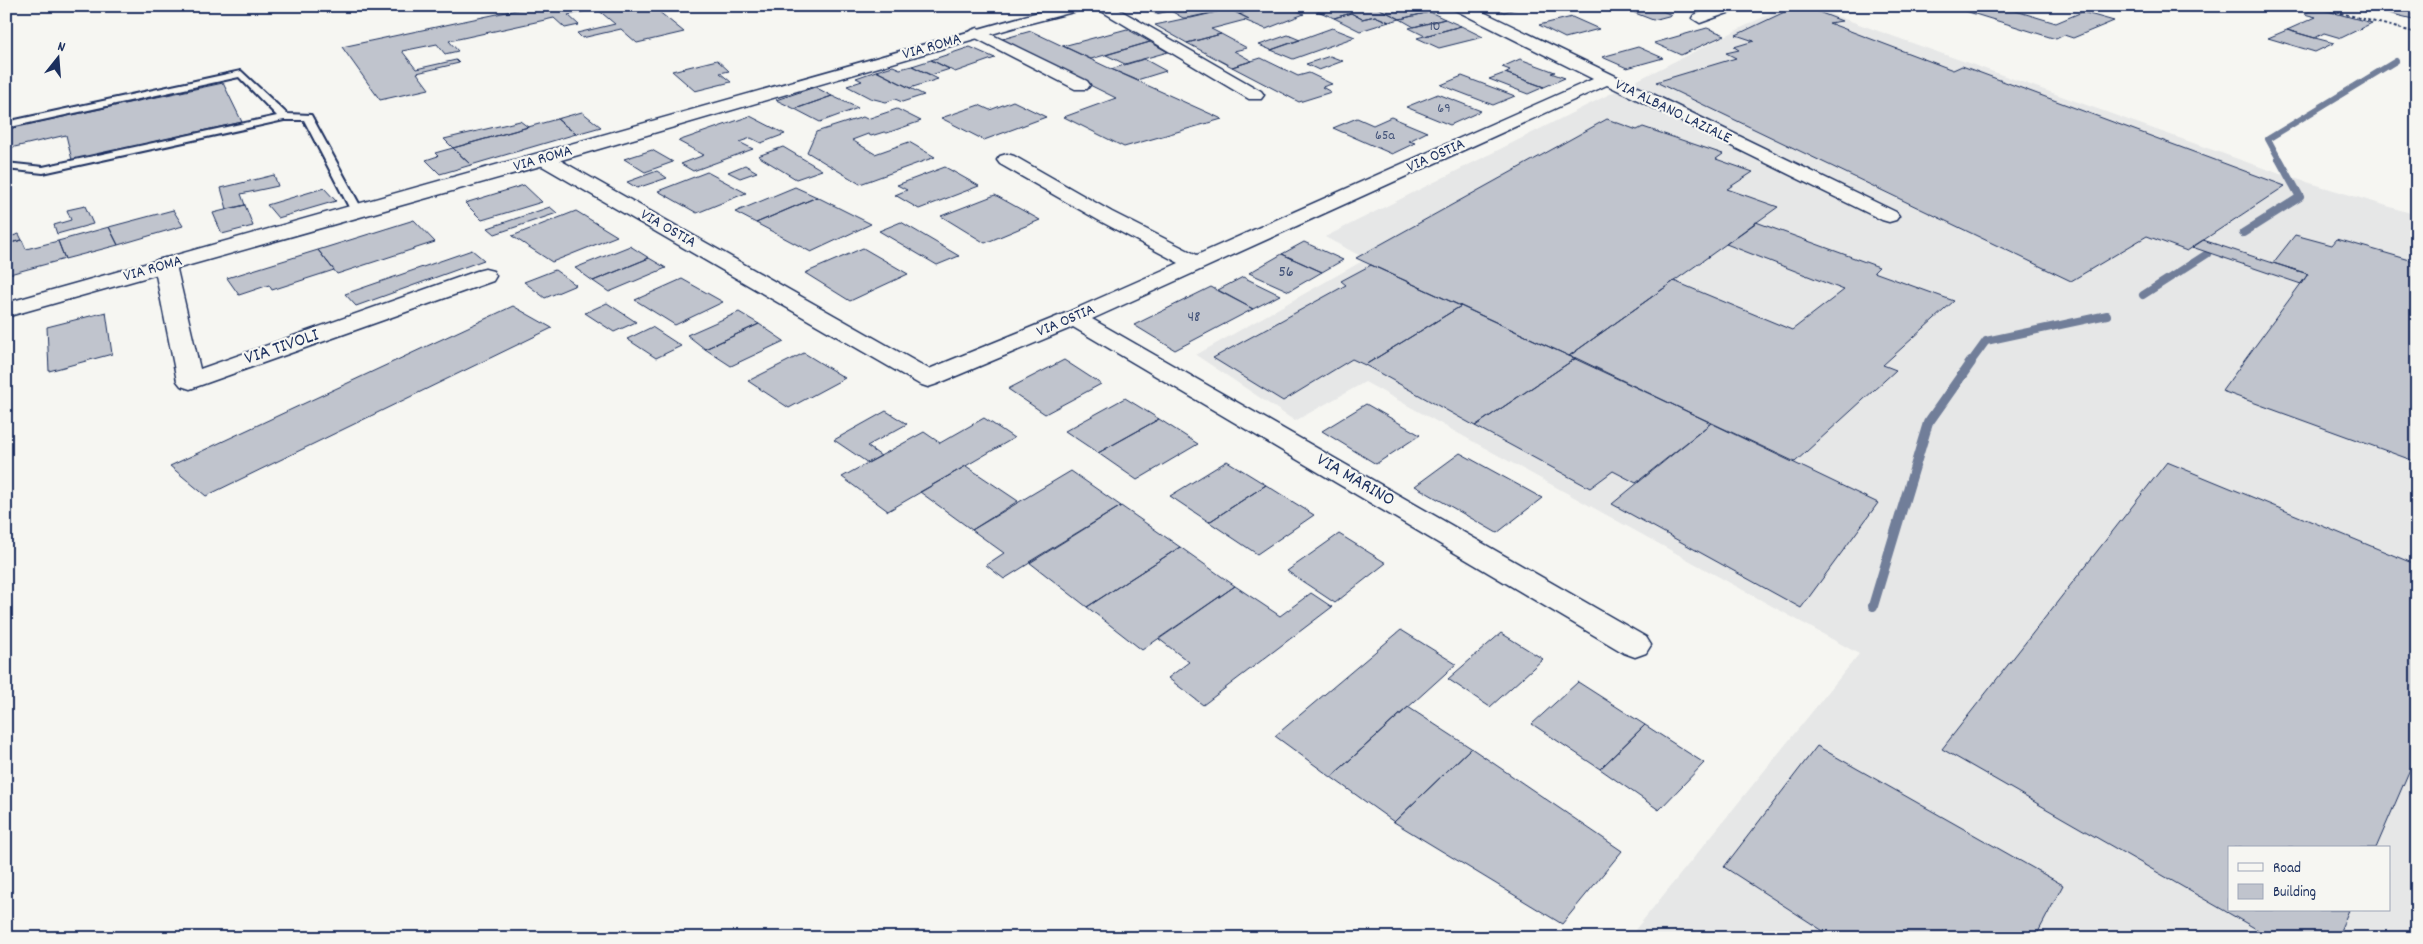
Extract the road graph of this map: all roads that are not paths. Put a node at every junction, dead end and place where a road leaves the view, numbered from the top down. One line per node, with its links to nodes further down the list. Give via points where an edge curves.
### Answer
1 (1080, 6): 6 (street, VIA ROMA)
2 (1101, 6): 9 (street)
3 (1458, 6): 7 (street, VIA ALBANO LAZIALE)
4 (1734, 6): 5 (street)
5 (1700, 18)
6 (978, 33): 8 (street); 12 (street, VIA ROMA)
7 (1607, 79): 16 (street, VIA ALBANO LAZIALE); 17 (street, VIA OSTIA)
8 (1081, 85)
9 (1256, 95)
10 (284, 116): 11 (lane, via 241,74); 14 (lane, via 43,170); 15 (lane, via 307,117)
11 (6, 125)
12 (544, 158): 15 (street, VIA ROMA); 21 (street, VIA OSTIA, via 928,379)
13 (1007, 160): 17 (street, via 1105,216)
14 (6, 166)
15 (357, 211): 18 (street, VIA ROMA)
16 (1889, 216)
17 (1197, 263): 21 (street, VIA OSTIA)
18 (165, 265): 19 (street, VIA TIVOLI, via 190,381); 20 (street, VIA ROMA)
19 (486, 276)
20 (6, 310)
21 (1074, 318): 22 (street, VIA MARINO)
22 (1636, 645)

